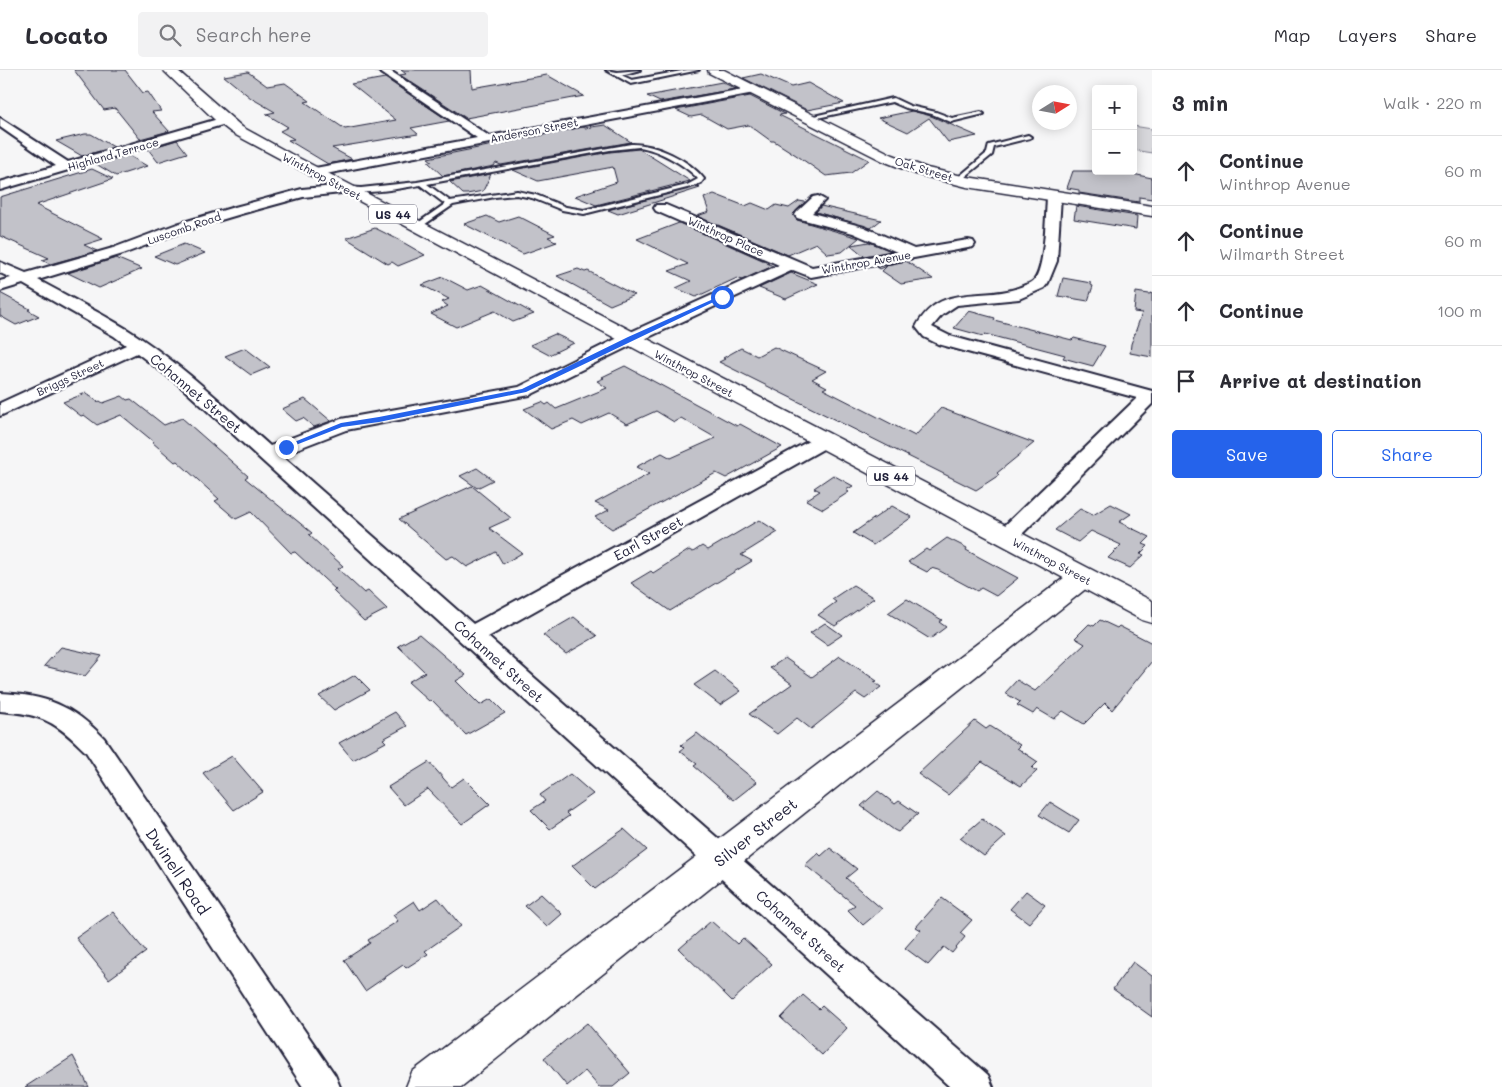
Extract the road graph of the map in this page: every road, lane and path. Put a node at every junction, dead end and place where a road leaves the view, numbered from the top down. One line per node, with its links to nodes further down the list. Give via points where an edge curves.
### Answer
1 (169, 70): 11 (main road, Winthrop Street / US 44)
2 (382, 70): 14 (street)
3 (609, 70): 7 (lane)
4 (637, 70): 7 (lane)
5 (696, 70): 7 (lane, via 631,82)
6 (714, 70): 8 (main road, Oak Street)
7 (616, 74)
8 (754, 90): 10 (main road, Oak Street); 14 (street, Anderson Street)
9 (980, 114): 10 (lane, via 951,120 893,100)
10 (808, 118): 17 (main road, Oak Street, via 895,161)
11 (225, 121): 15 (street, Highland Terrace); 16 (main road, Winthrop Street / US 44)
12 (0, 122): 15 (street)
13 (1028, 137): 17 (lane, via 991,146 990,154)
14 (486, 139): 16 (street, Anderson Street)
15 (66, 167): 19 (street, Highland Terrace)
16 (315, 172): 20 (main road, Winthrop Street / US 44)
17 (958, 180): 21 (main road, Oak Street)
18 (421, 183): 20 (lane, via 361,190); 23 (lane); 23 (lane, via 638,145 659,148 696,172 701,179 689,186 584,212 517,193)
19 (0, 186)
20 (346, 188): 26 (main road, Winthrop Street / US 44); 31 (street, Luscomb Road, via 302,193 236,211 118,251)
21 (1054, 196): 25 (main road, Oak Street); 35 (street, via 1049,261 1043,280 1019,294 953,301 926,322 925,330 944,340)
22 (818, 200): 28 (street, via 802,215 874,235)
23 (449, 204): 26 (lane)
24 (661, 208): 29 (street, Winthrop Place)
25 (1152, 212)
26 (418, 227): 33 (main road, Winthrop Street / US 44)
27 (968, 244): 28 (street, Winthrop Avenue)
28 (912, 254): 29 (street, Winthrop Avenue, via 811,272)
29 (792, 265): 33 (street)
30 (0, 267): 31 (street, Cohannet Street)
31 (24, 278): 32 (street, Luscomb Road); 34 (street, Cohannet Street)
32 (0, 286)
33 (630, 339): 37 (main road, Winthrop Street / US 44); 38 (street, via 524,391 341,425)
34 (139, 345): 36 (street, Briggs Street); 38 (street, Cohannet Street, via 184,380)
35 (1151, 397): 39 (street)
36 (0, 410)
37 (824, 440): 39 (main road, Winthrop Street / US 44); 42 (street, Earl Street)
38 (267, 454): 42 (street, Cohannet Street)
39 (1006, 536): 40 (main road, Winthrop Street / US 44)
40 (1083, 577): 41 (main road, Winthrop Street / US 44); 44 (main road, Silver Street)
41 (1152, 613)
42 (471, 636): 44 (street, Cohannet Street)
43 (0, 702): 45 (street, Dwinell Road, via 25,702 46,708 66,718 95,745)
44 (720, 859): 46 (main road, Silver Street); 47 (street, Cohannet Street)
45 (323, 1087)
46 (427, 1087)
47 (976, 1087)

